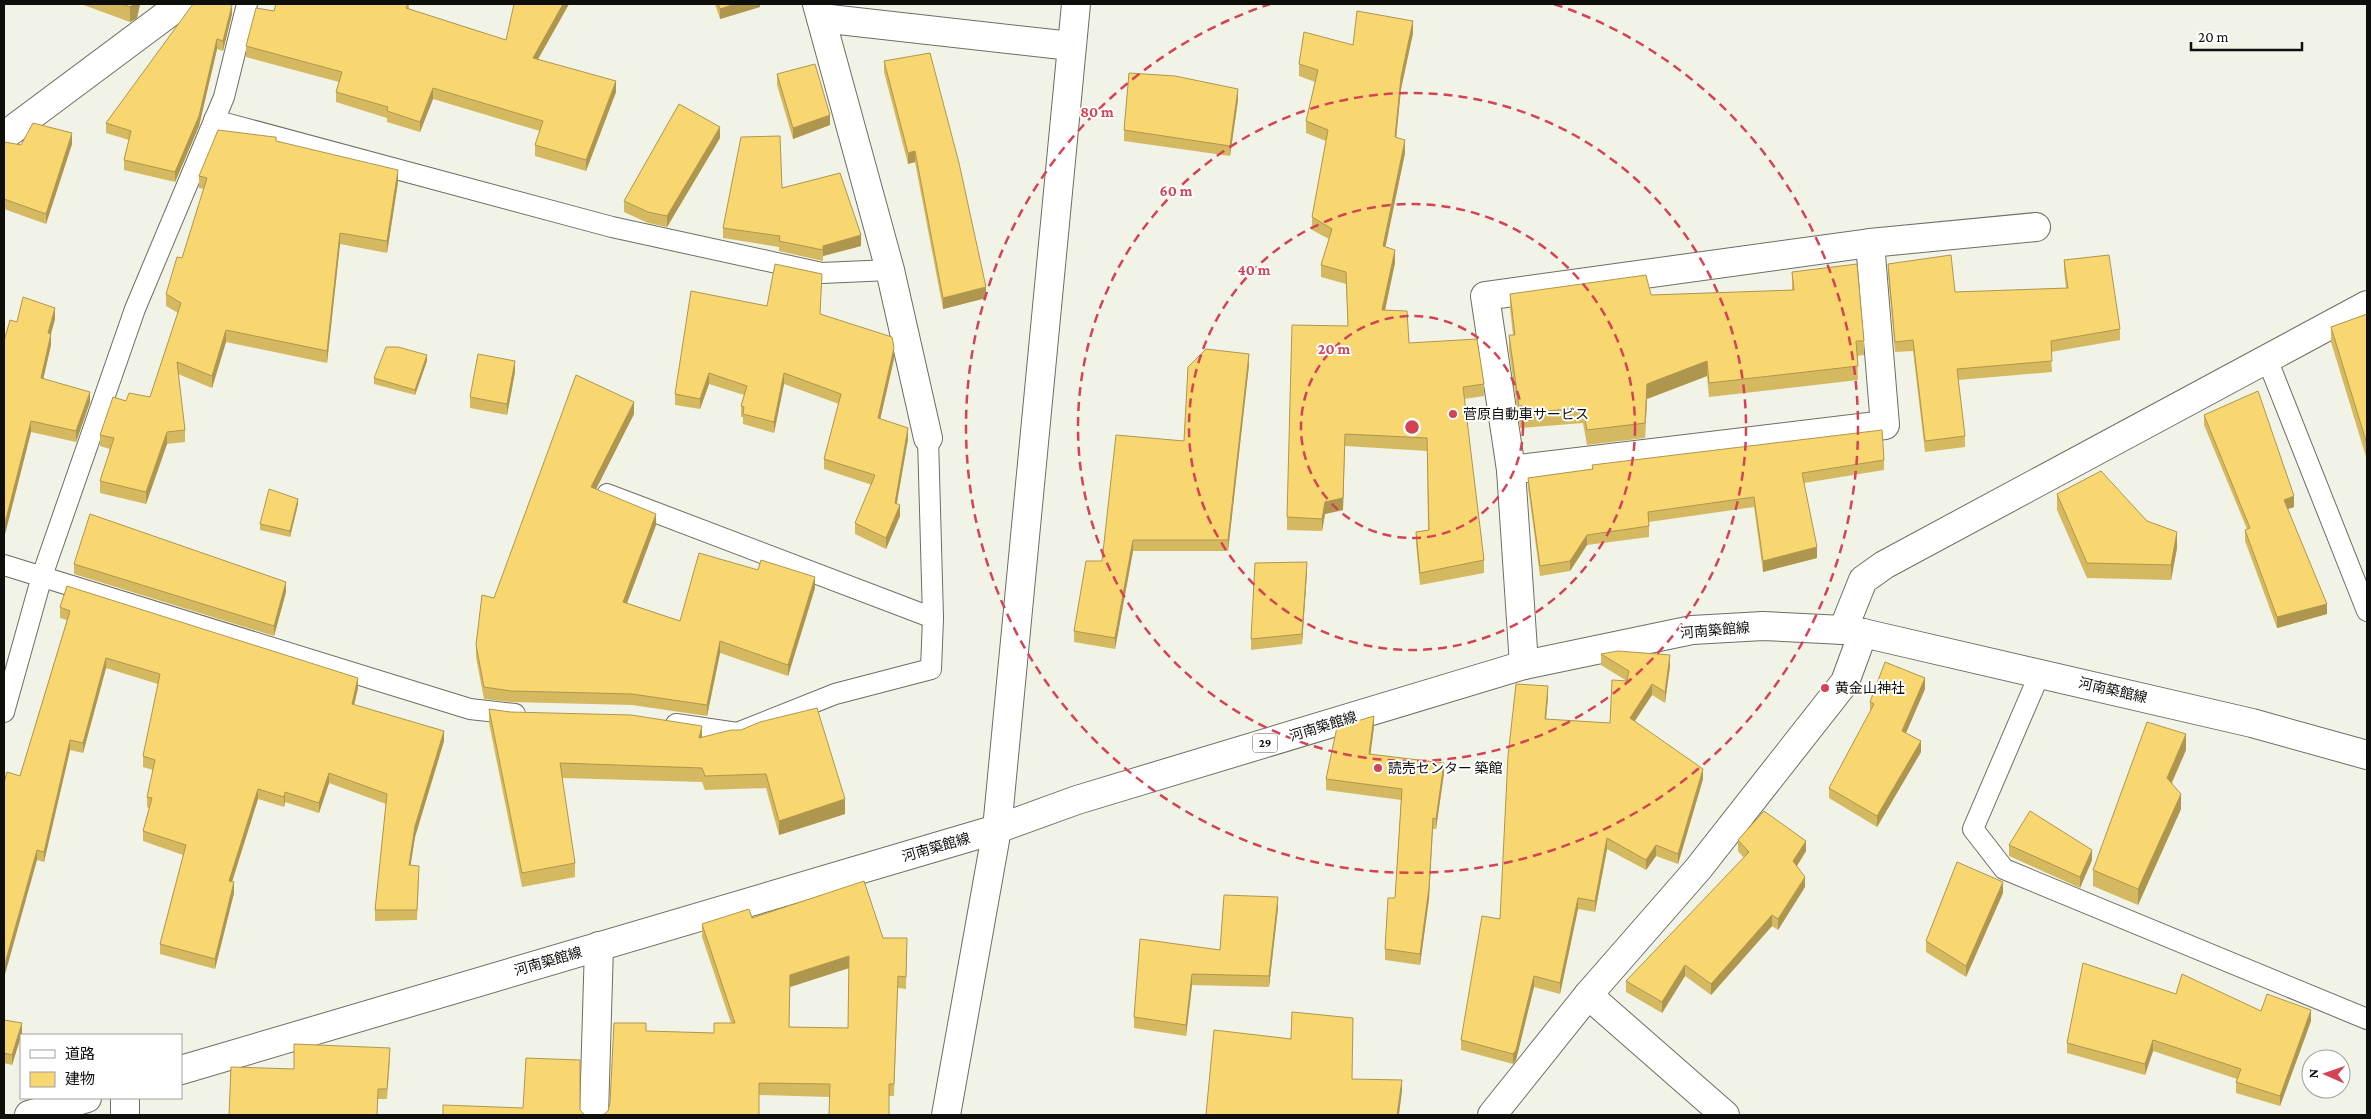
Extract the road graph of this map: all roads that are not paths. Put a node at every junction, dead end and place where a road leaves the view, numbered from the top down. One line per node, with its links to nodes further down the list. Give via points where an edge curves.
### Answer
1 (181, 4): 7 (street)
2 (247, 4): 6 (lane, via 224,96)
3 (1076, 4): 5 (street)
4 (819, 11): 5 (street); 10 (street)
5 (1071, 46): 27 (street)
6 (214, 120): 10 (lane, via 640,234 822,273); 17 (lane, via 136,309)
7 (4, 136)
8 (2036, 227): 9 (street)
9 (1870, 243): 14 (street, via 1885,425); 14 (street, via 1484,296)
10 (890, 270): 13 (street)
11 (2367, 305): 12 (street)
12 (2267, 359): 18 (lane); 20 (street, via 1884,565 1862,580)
13 (928, 438): 19 (lane)
14 (1511, 470): 21 (street)
15 (607, 494): 19 (lane)
16 (4, 565): 17 (lane)
17 (42, 576): 23 (lane); 24 (lane, via 470,709)
18 (2367, 611)
19 (933, 618): 25 (lane, via 931,669 835,694 737,733)
20 (1853, 632): 21 (street, 河南築館線 / 29, via 1762,626 1692,630); 22 (street, 河南築館線 / 29); 29 (street, via 1845,682 1698,868)
21 (1524, 665): 27 (street, 河南築館線 / 29, via 1077,800)
22 (2040, 673): 26 (street, 河南築館線 / 29, via 2252,723); 30 (lane, via 1973,829 2004,869)
23 (4, 712)
24 (538, 715)
25 (661, 722)
26 (2367, 755)
27 (997, 829): 28 (street, 河南築館線 / 29); 37 (street)
28 (600, 946): 31 (street, 河南築館線 / 29); 36 (street)
29 (1588, 994): 38 (street); 39 (street)
30 (2367, 1019)
31 (182, 1070)
32 (84, 1099): 34 (street)
33 (125, 1099): 35 (street)
34 (29, 1115)
35 (125, 1115)
36 (594, 1115)
37 (946, 1115)
38 (1492, 1115)
39 (1725, 1115)

